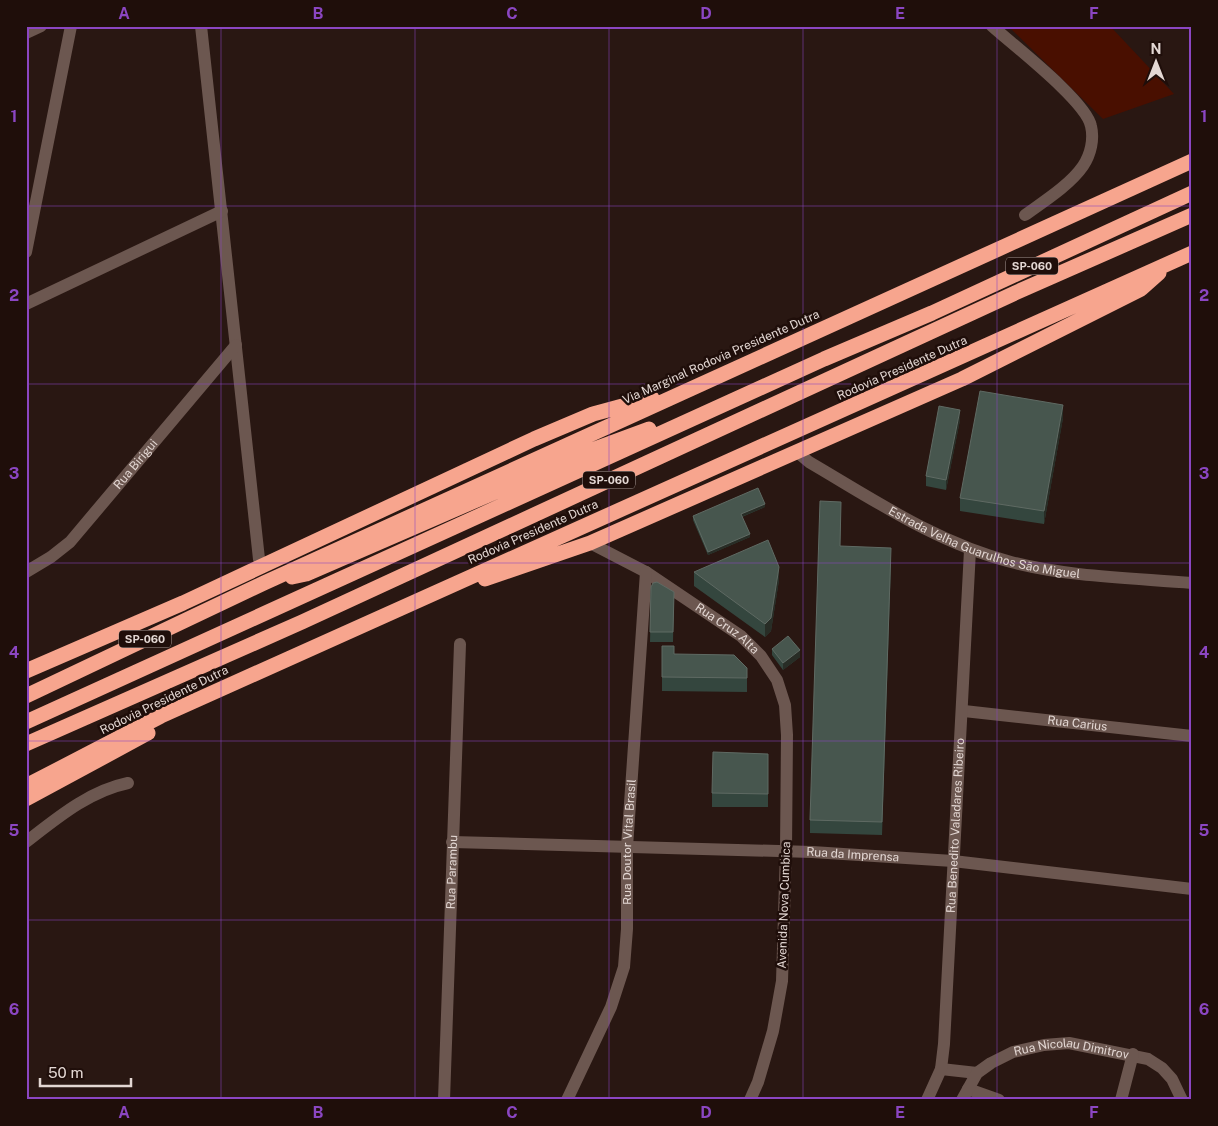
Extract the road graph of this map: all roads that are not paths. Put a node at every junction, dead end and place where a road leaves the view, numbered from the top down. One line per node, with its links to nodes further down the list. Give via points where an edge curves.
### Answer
1 (41, 26): 5 (street)
2 (70, 26): 11 (street)
3 (201, 26): 8 (street)
4 (992, 26): 9 (street, via 1066,93 1091,125 1092,147 1083,166 1052,196)
5 (26, 33)
6 (1192, 160): 17 (highway, Via Marginal Rodovia Presidente Dutra / SP-060)
7 (1192, 193): 16 (highway, SP-060)
8 (222, 211): 14 (street); 15 (street)
9 (1025, 215)
10 (1192, 215): 37 (highway, Rodovia Presidente Dutra / SP-060, via 1015,293 302,622)
11 (26, 252)
12 (1192, 253): 13 (highway, Rodovia Presidente Dutra / SP-060)
13 (1170, 263): 18 (highway, via 1141,289 1098,312 962,379); 28 (highway, Rodovia Presidente Dutra / SP-060, via 740,458)
14 (26, 304)
15 (236, 345): 23 (street); 24 (street, Rua Birigui, via 70,542)
16 (824, 359): 26 (highway, via 790,368 592,450 306,574); 35 (highway, SP-060)
17 (682, 391): 26 (highway, Via Marginal Rodovia Presidente Dutra / SP-060); 30 (highway, via 622,405 534,439 183,603)
18 (796, 451): 19 (highway); 21 (street, Estrada Velha Guarulhos São Miguel, via 808,462 919,528)
19 (617, 531): 20 (highway); 22 (street, via 617,546)
20 (590, 543): 22 (street); 28 (highway, via 459,589)
21 (970, 550): 27 (street, Estrada Velha Guarulhos São Miguel, via 1012,563 1072,572); 33 (street, Rua Benedito Valadares Ribeiro)
22 (622, 558): 25 (street)
23 (260, 559)
24 (26, 572)
25 (646, 572): 32 (street, Rua Cruz Alta, via 741,636 761,656 777,680); 43 (street, Rua Doutor Vital Brasil)
26 (264, 582): 31 (highway, SP-060)
27 (1192, 583)
28 (443, 588): 34 (highway, Rodovia Presidente Dutra / SP-060)
29 (460, 644): 42 (street, Rua Parambu)
30 (26, 671)
31 (26, 696)
32 (785, 705): 44 (street, Avenida Nova Cumbica)
33 (964, 711): 36 (street, Rua Carius); 45 (street, Rua Benedito Valadares Ribeiro)
34 (161, 716): 39 (highway, Rodovia Presidente Dutra / SP-060); 40 (highway, via 146,735)
35 (26, 722)
36 (1192, 736)
37 (26, 744)
38 (128, 784): 41 (street, via 112,786 85,800)
39 (26, 786)
40 (26, 799)
41 (26, 842)
42 (452, 842): 43 (street, Rua da Imprensa); 51 (street, Rua Parambu)
43 (627, 847): 44 (street, Rua da Imprensa); 52 (street, Rua Doutor Vital Brasil, via 624,967 611,1007)
44 (786, 850): 45 (street, Rua da Imprensa); 53 (street, Avenida Nova Cumbica, via 782,981 773,1031)
45 (953, 861): 46 (street, Rua da Imprensa); 48 (street, Rua Benedito Valadares Ribeiro, via 948,992)
46 (1192, 889)
47 (1133, 1054): 49 (street, Rua Nicolau Dimitrov, via 1069,1043 1044,1045 1013,1052); 56 (street); 57 (street, Rua Nicolau Dimitrov, via 1162,1068 1172,1079)
48 (941, 1070): 49 (street); 54 (street, Rua Benedito Valadares Ribeiro)
49 (977, 1073): 50 (street, Rua Nicolau Dimitrov)
50 (965, 1094): 55 (street)
51 (444, 1100)
52 (567, 1100)
53 (750, 1100)
54 (927, 1100)
55 (999, 1100)
56 (1121, 1100)
57 (1182, 1100)

